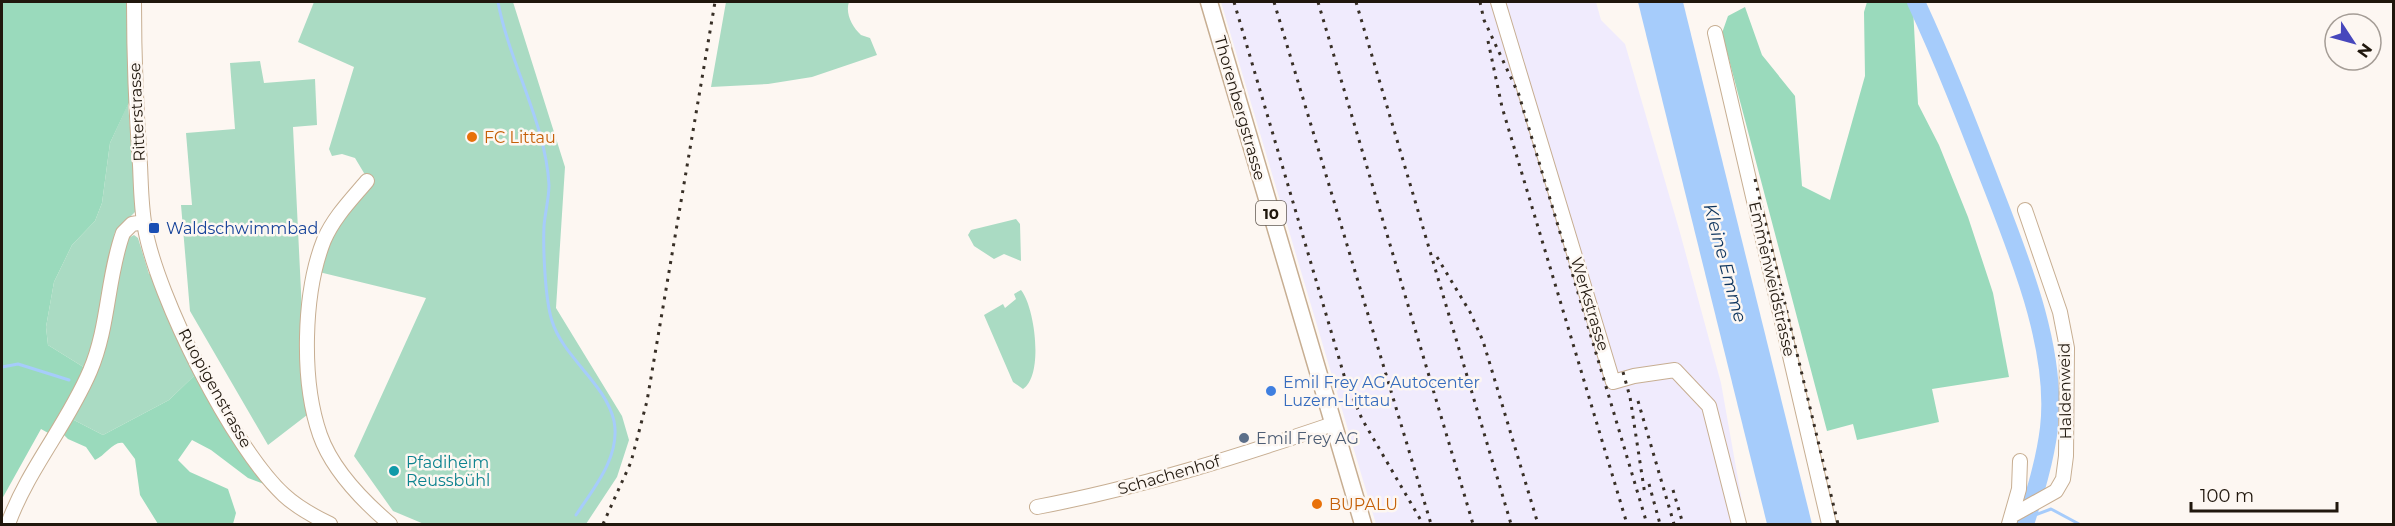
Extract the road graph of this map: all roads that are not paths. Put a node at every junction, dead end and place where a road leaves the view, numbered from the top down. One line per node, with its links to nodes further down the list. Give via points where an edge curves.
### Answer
1 (134, 2): 7 (street, Ritterstrasse, via 134,92)
2 (1209, 2): 8 (main road, Thorenbergstrasse / 10)
3 (1497, 2): 16 (street, Werkstrasse, via 1613,382 1675,370 1709,406)
4 (1715, 33): 17 (street, Emmenweidstrasse)
5 (368, 182): 14 (street, via 343,208 324,241 308,318 308,378 320,436 338,468)
6 (2025, 210): 11 (street, Haldenweid, via 2060,312 2067,348 2063,479 2056,491)
7 (144, 222): 12 (street, via 123,233 104,327 90,370 27,479); 13 (street, Ruopigenstrasse, via 158,278 200,367 238,434 284,495)
8 (1333, 424): 10 (street, Schachenhof, via 1214,463 1099,495); 15 (main road, Thorenbergstrasse / 10)
9 (2020, 461): 11 (street, Haldenweid)
10 (1037, 507)
11 (2014, 516)
12 (8, 525)
13 (330, 525)
14 (390, 525)
15 (1363, 525)
16 (1738, 525)
17 (1829, 525)

